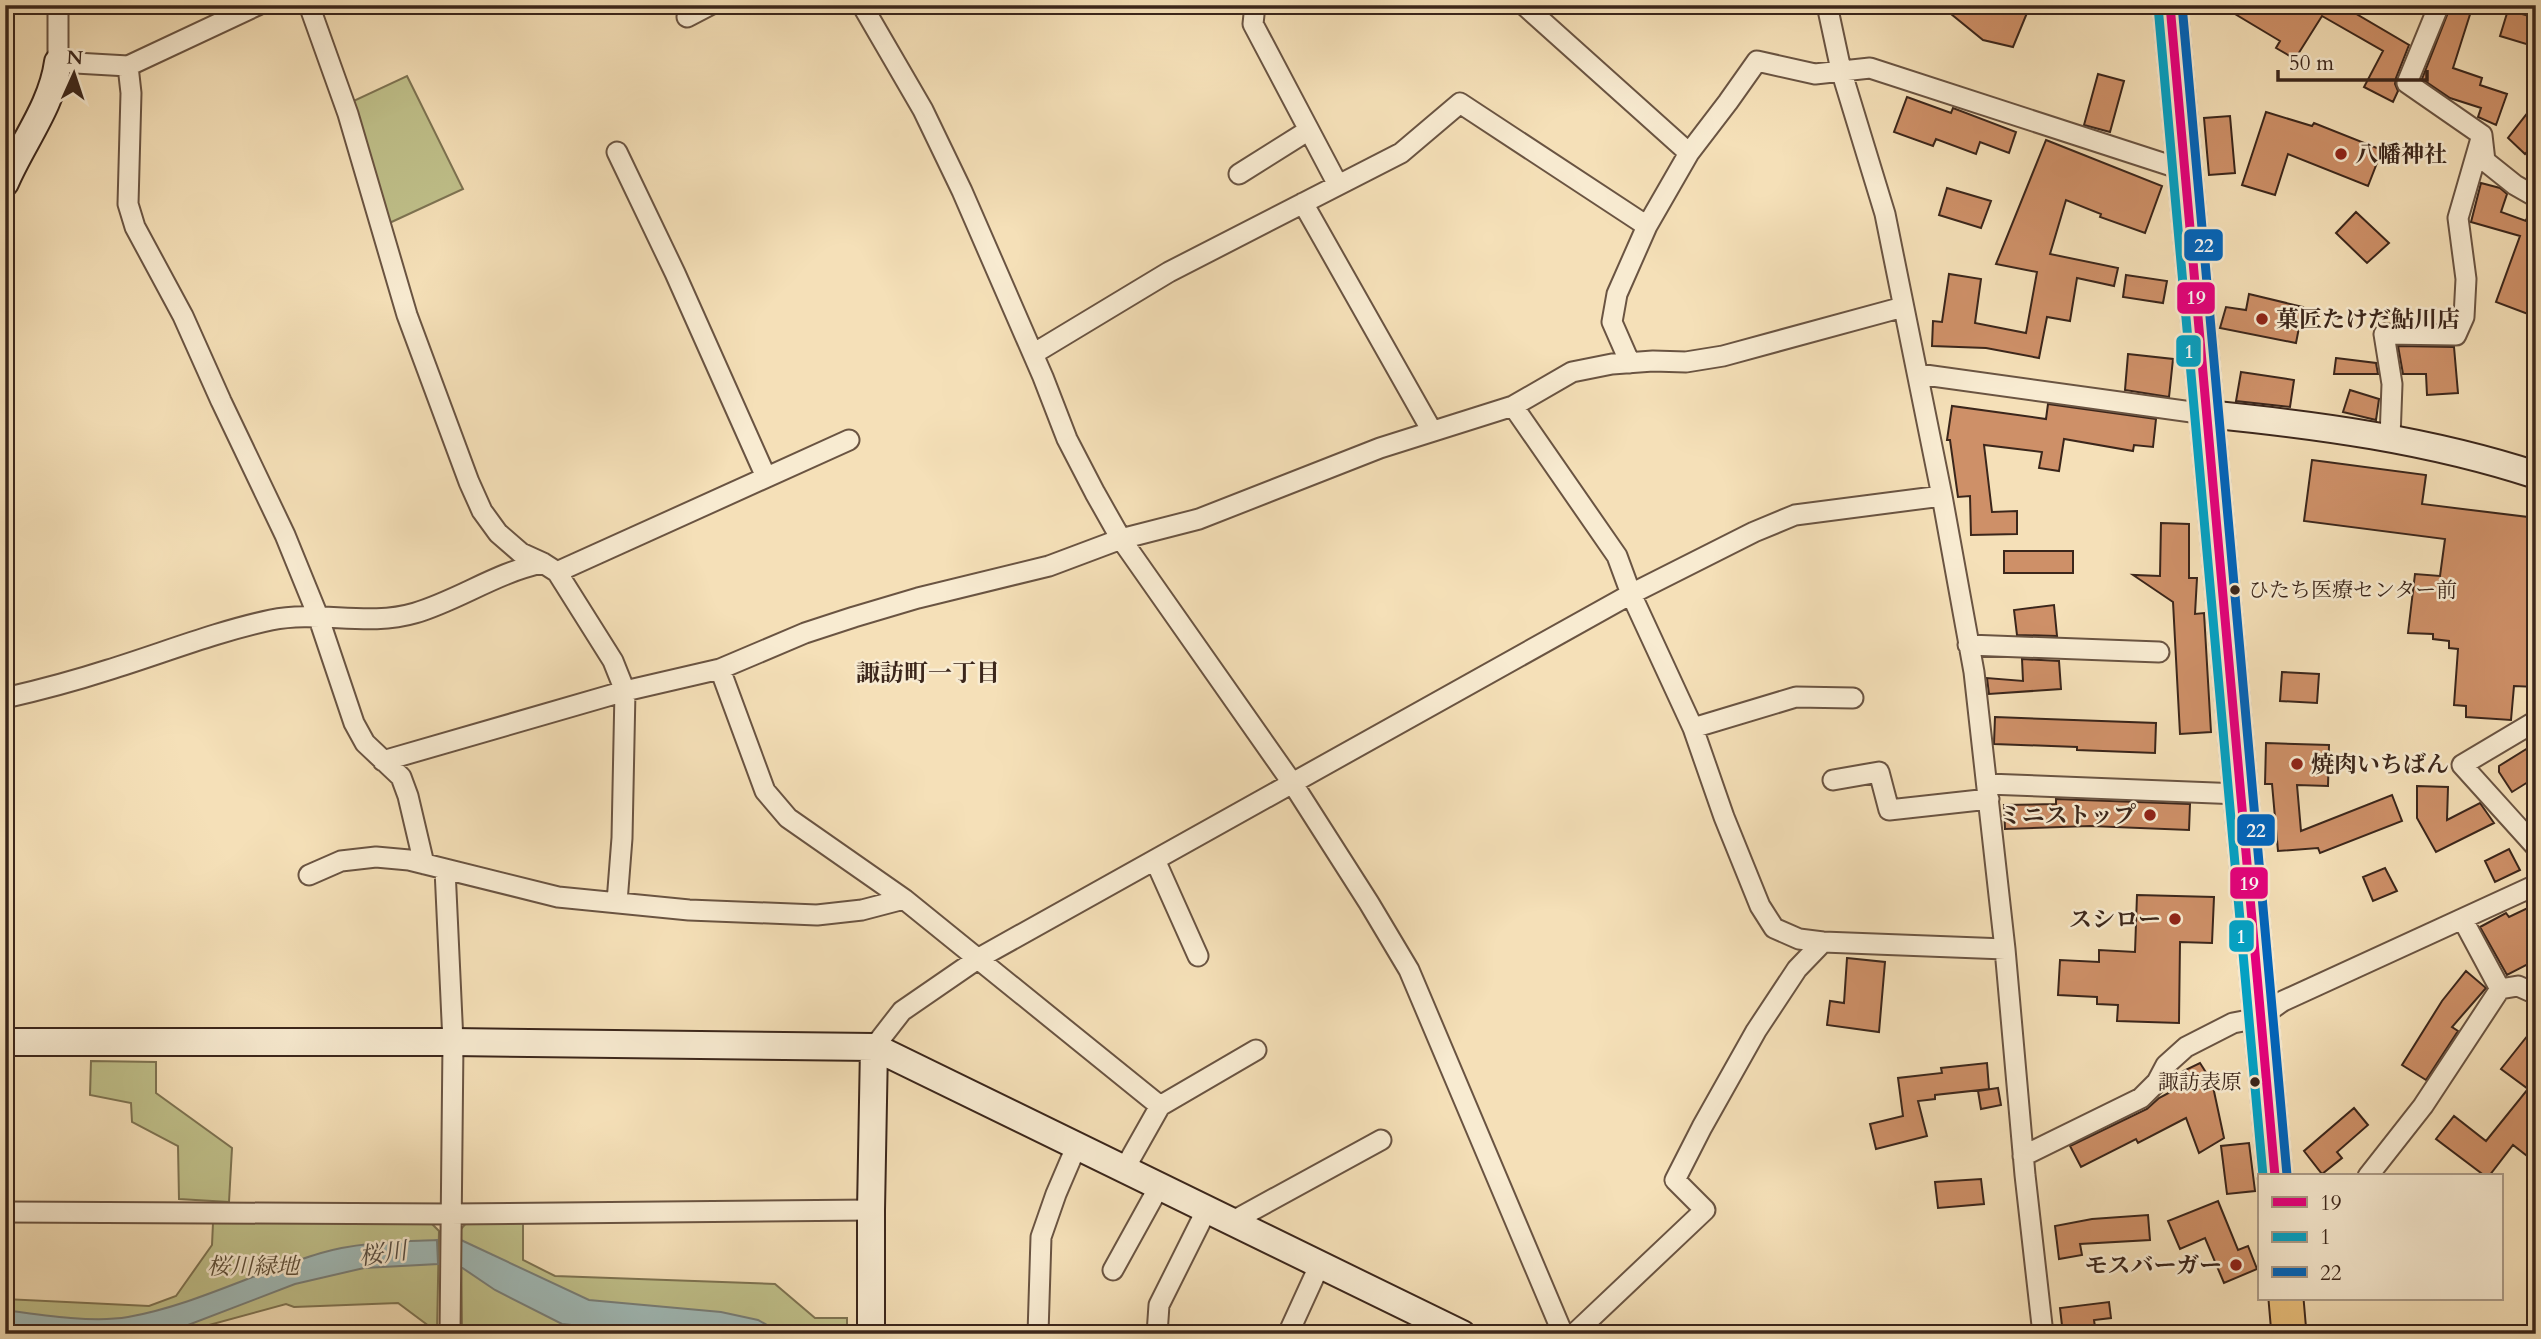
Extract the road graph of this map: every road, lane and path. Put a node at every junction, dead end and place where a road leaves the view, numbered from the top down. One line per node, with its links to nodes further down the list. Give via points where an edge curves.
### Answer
1 (58, 5): 12 (street)
2 (258, 5): 13 (street)
3 (309, 5): 39 (street, via 352,126 407,315 469,482 498,533 521,553)
4 (710, 5): 11 (street)
5 (862, 5): 27 (street, via 923,110)
6 (1255, 5): 15 (street, via 1253,24)
7 (1524, 5): 18 (street)
8 (1827, 5): 14 (street)
9 (2170, 5): 19 (highway)
10 (2439, 5): 16 (street, via 2407,83)
11 (687, 17)
12 (58, 62): 13 (street); 21 (street, via 48,100)
13 (128, 66): 41 (street, via 128,204 135,227 183,316)
14 (1841, 70): 18 (street, via 1815,74 1757,61); 19 (street, via 1870,68); 26 (street, via 1885,214)
15 (1309, 130): 20 (street); 22 (street)
16 (2482, 135): 23 (street, via 2485,161); 33 (street, via 2458,218 2466,279 2464,317 2456,335 2384,334 2392,384)
17 (617, 152): 36 (street)
18 (1689, 153): 25 (street)
19 (2184, 170): 31 (highway)
20 (1239, 174)
21 (5, 183)
22 (1338, 185): 24 (street); 25 (street, via 1401,153 1460,103)
23 (2536, 197)
24 (1303, 203): 27 (street, via 1169,272); 32 (street)
25 (1647, 226): 28 (street, via 1617,294 1612,322)
26 (1903, 307): 28 (street, via 1723,356); 29 (street)
27 (1033, 354): 38 (street, via 1067,439)
28 (1630, 363): 30 (street, via 1572,372)
29 (1918, 374): 31 (street); 37 (street)
30 (1513, 406): 32 (street); 40 (street, via 1617,556)
31 (2206, 414): 33 (street); 54 (highway)
32 (1432, 431): 38 (street, via 1199,519)
33 (2390, 438): 35 (street)
34 (849, 440): 36 (street)
35 (2536, 474)
36 (766, 477): 39 (street)
37 (1942, 496): 40 (street, via 1795,515); 42 (street)
38 (1121, 539): 44 (street, via 1049,566 918,598 804,633); 52 (street)
39 (550, 567): 41 (street, via 519,568 414,614); 45 (street, via 613,661)
40 (1631, 594): 49 (street); 52 (street)
41 (318, 616): 46 (street, via 274,619 222,632 107,671); 50 (street, via 354,723)
42 (1968, 645): 43 (street); 53 (street)
43 (2159, 652)
44 (720, 669): 45 (street); 61 (street, via 765,791 788,818)
45 (625, 691): 50 (street); 62 (street)
46 (5, 698)
47 (1853, 698): 49 (street, via 1796,697)
48 (2536, 721): 55 (street, via 2462,765)
49 (1693, 728): 64 (street, via 1760,906 1774,928 1799,939)
50 (383, 761): 57 (street, via 401,777)
51 (1833, 780): 53 (street, via 1879,772 1889,810)
52 (1293, 784): 56 (street); 97 (street, via 1409,970)
53 (1988, 791): 54 (street); 65 (street)
54 (2239, 794): 70 (highway)
55 (2536, 847)
56 (1155, 860): 66 (street); 67 (street)
57 (424, 864): 58 (street); 59 (street, via 376,857 341,861)
58 (445, 869): 62 (street, via 558,897); 72 (street)
59 (309, 874)
60 (2536, 885): 63 (street)
61 (904, 899): 62 (street, via 817,915); 67 (street)
62 (617, 902)
63 (2463, 920): 68 (street); 70 (street, via 2283,1001)
64 (1823, 942): 65 (street); 98 (street, via 1797,969 1756,1031 1675,1180 1705,1210)
65 (2005, 948): 78 (street)
66 (1198, 956)
67 (979, 958): 73 (street, via 902,1010); 75 (street)
68 (2500, 989): 69 (street, via 2518,986); 81 (street, via 2423,1106)
69 (2536, 994)
70 (2259, 1018): 78 (street, via 2233,1023 2186,1047 2141,1098); 80 (highway)
71 (5, 1042): 72 (street)
72 (453, 1042): 73 (street); 86 (street)
73 (874, 1047): 77 (street); 84 (street)
74 (1256, 1050): 75 (street)
75 (1160, 1105): 79 (street)
76 (1381, 1140): 87 (street)
77 (1077, 1145): 79 (street); 93 (street, via 1041,1237)
78 (2023, 1156): 99 (street)
79 (1125, 1168): 82 (street)
80 (2275, 1174)
81 (2370, 1174)
82 (1160, 1185): 83 (street); 89 (street)
83 (1208, 1209): 87 (street); 94 (street, via 1159,1305)
84 (871, 1210): 86 (street); 92 (street)
85 (5, 1212): 86 (street)
86 (450, 1213): 91 (street)
87 (1233, 1221): 88 (street)
88 (1320, 1264): 95 (street); 96 (street)
89 (1113, 1270)
90 (2286, 1300): 100 (highway)
91 (450, 1334)
92 (872, 1334)
93 (1038, 1334)
94 (1157, 1334)
95 (1288, 1334)
96 (1462, 1334)
97 (1563, 1334)
98 (1574, 1334)
99 (2043, 1334)
100 (2290, 1334)

